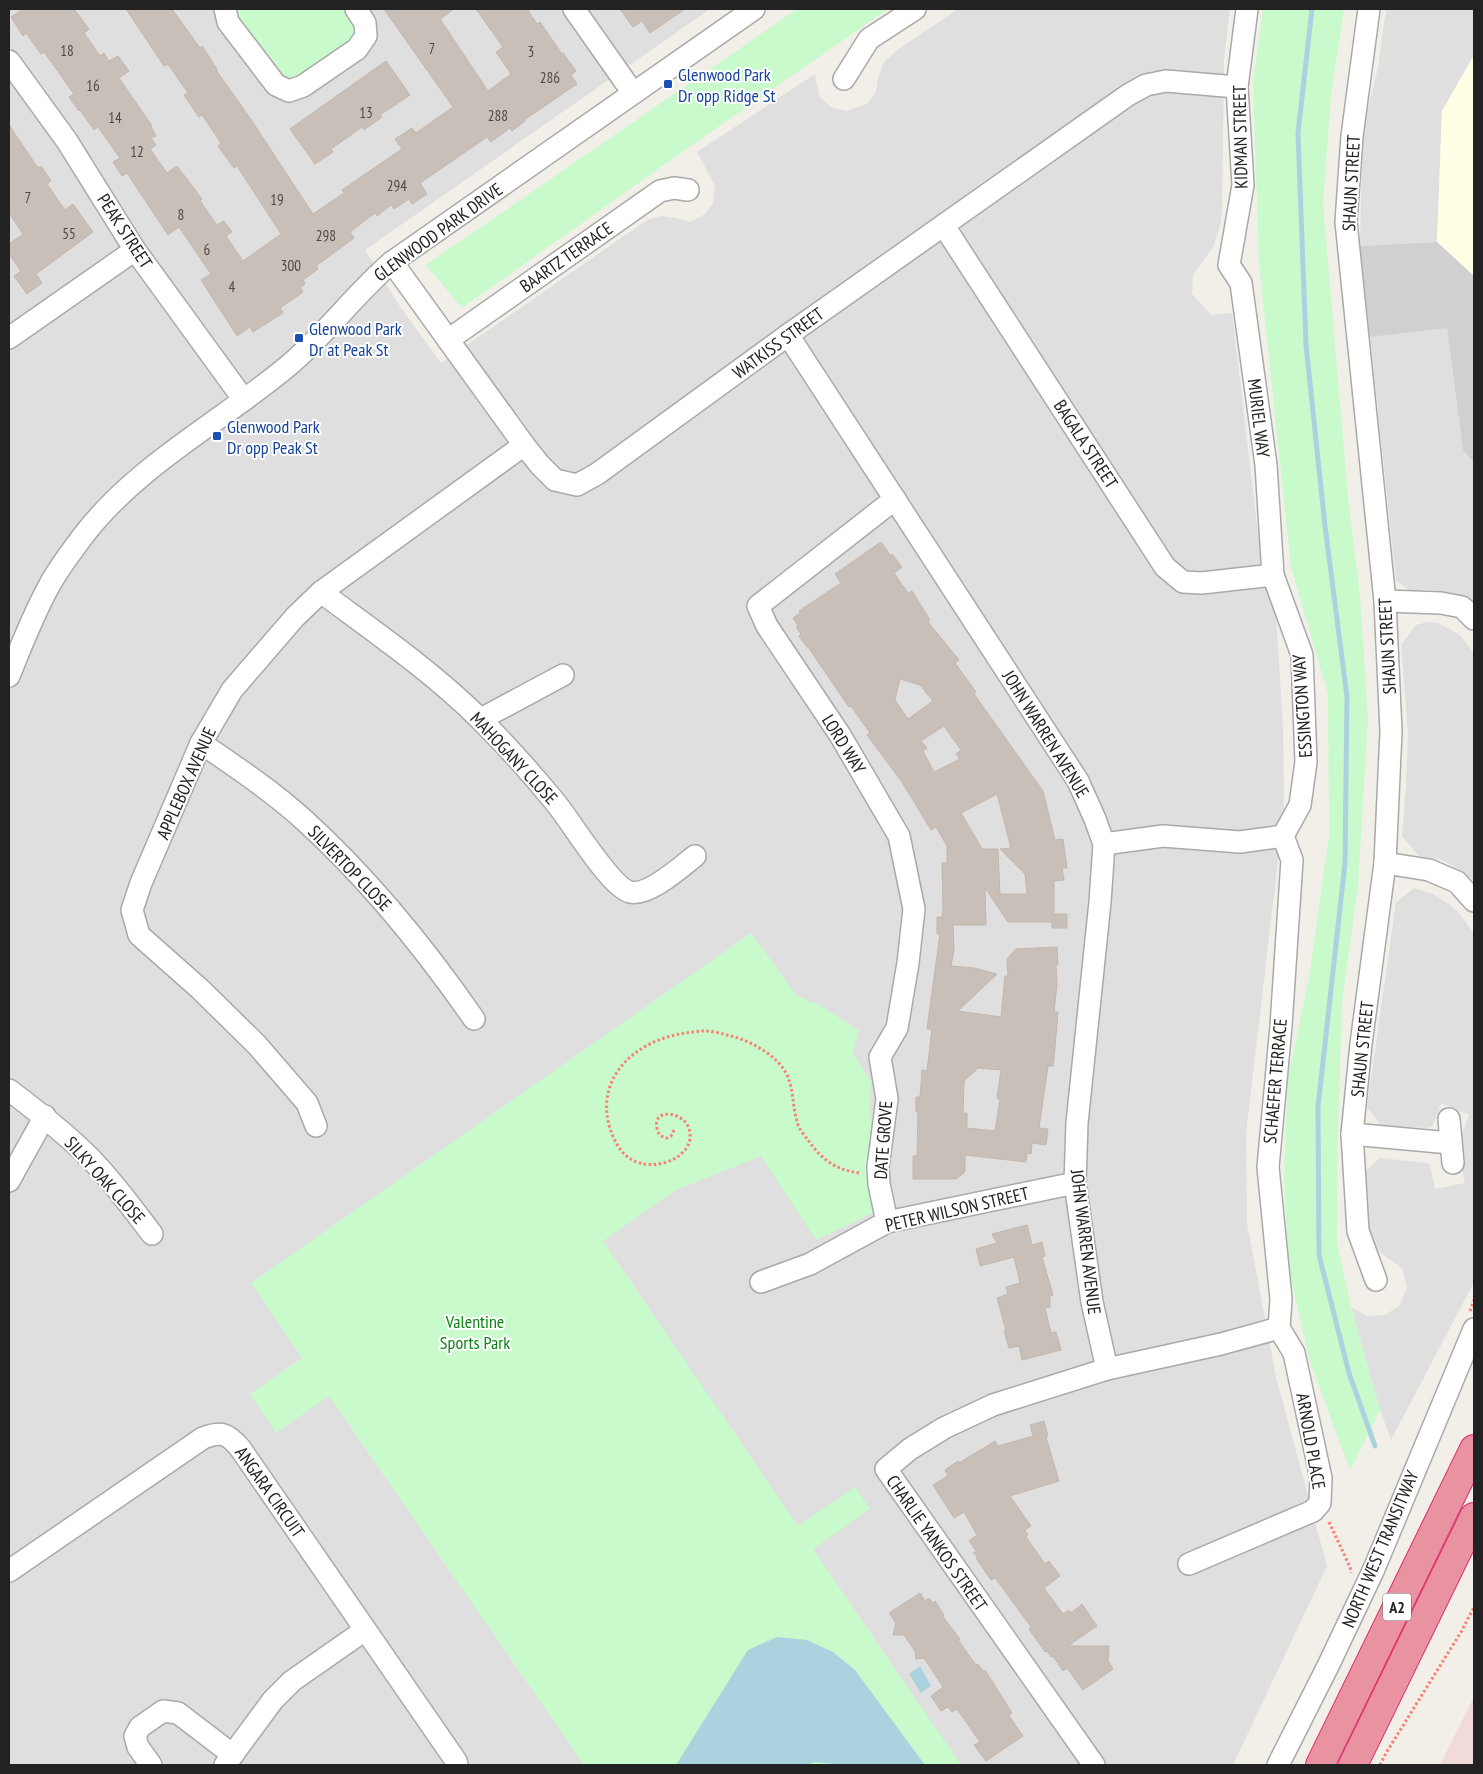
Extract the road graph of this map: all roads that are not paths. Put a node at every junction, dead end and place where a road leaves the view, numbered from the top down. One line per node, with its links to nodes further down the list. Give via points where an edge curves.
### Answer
1 (225, 9): 2 (street, via 228,22 270,77 289,91 303,86 357,49 366,36 365,23)
2 (356, 9)
3 (574, 9): 11 (street)
4 (754, 9): 11 (street, GLENWOOD PARK DRIVE)
5 (915, 9): 9 (street, via 869,39)
6 (1247, 9): 10 (street, KIDMAN STREET)
7 (1370, 9): 25 (street, SHAUN STREET, via 1352,136 1346,222)
8 (9, 60): 14 (street, PEAK STREET, via 67,141)
9 (844, 79)
10 (1237, 87): 13 (street, WATKISS STREET, via 1166,81 1146,85); 16 (street, KIDMAN STREET, via 1243,184)
11 (633, 93): 15 (street, GLENWOOD PARK DRIVE)
12 (688, 190): 19 (street, BAARTZ TERRACE, via 660,191)
13 (944, 226): 17 (street, WATKISS STREET); 23 (street, BAGALA STREET, via 1165,567 1183,582)
14 (135, 250): 18 (street); 20 (street, PEAK STREET)
15 (392, 262): 19 (street, WATKISS STREET); 20 (street, GLENWOOD PARK DRIVE, via 312,345)
16 (1229, 265): 23 (street, MURIEL WAY, via 1242,283 1266,465)
17 (788, 335): 21 (street, WATKISS STREET, via 597,474 576,485 555,480); 22 (street, JOHN WARREN AVENUE)
18 (9, 338)
19 (448, 340): 21 (street, WATKISS STREET)
20 (244, 400): 28 (street, GLENWOOD PARK DRIVE, via 145,474 84,535 48,586)
21 (524, 445): 24 (street, APPLEBOX AVENUE)
22 (895, 499): 32 (street, JOHN WARREN AVENUE, via 1078,781); 37 (street, LORD WAY, via 758,606 767,626 840,735 899,836 914,909 897,1028)
23 (1273, 575): 31 (street, ESSINGTON WAY, via 1302,656 1306,762 1300,805)
24 (321, 592): 29 (street, MAHOGANY CLOSE, via 410,658); 30 (street, APPLEBOX AVENUE, via 232,690)
25 (1385, 601): 26 (street, via 1441,602 1462,607); 34 (street, SHAUN STREET, via 1391,731)
26 (1474, 620)
27 (563, 675): 29 (street)
28 (9, 676)
29 (481, 719): 33 (street, MAHOGANY CLOSE, via 535,777 620,887 631,892 653,887)
30 (200, 742): 36 (street, SILVERTOP CLOSE, via 258,782 334,848 438,967); 41 (street, APPLEBOX AVENUE, via 132,910 139,935 257,1045 307,1104)
31 (1283, 836): 32 (street, via 1240,842 1163,836); 49 (street, SCHAEFER TERRACE, via 1292,860 1268,1166 1281,1298)
32 (1104, 844): 44 (street, JOHN WARREN AVENUE, via 1077,1123)
33 (695, 856)
34 (1385, 863): 35 (street, via 1430,870 1457,882); 42 (street, SHAUN STREET)
35 (1474, 901)
36 (474, 1019)
37 (880, 1057): 45 (street, DATE GROVE, via 887,1098 878,1176)
38 (9, 1090): 39 (street, SILKY OAK CLOSE)
39 (44, 1116): 43 (street); 46 (street, SILKY OAK CLOSE, via 89,1157)
40 (1449, 1119): 42 (street, via 1452,1152)
41 (316, 1126)
42 (1352, 1134): 47 (street, SHAUN STREET, via 1358,1231)
43 (9, 1181)
44 (1075, 1183): 45 (street, PETER WILSON STREET); 51 (street, JOHN WARREN AVENUE, via 1092,1302)
45 (887, 1222): 48 (street, PETER WILSON STREET, via 810,1264)
46 (152, 1234)
47 (1376, 1280)
48 (761, 1282)
49 (1279, 1328): 51 (street, CHARLIE YANKOS STREET); 54 (street, ARNOLD PLACE, via 1294,1353 1321,1478 1320,1503 1313,1511)
50 (1474, 1329): 61 (street, NORTH WEST TRANSITWAY, via 1374,1569)
51 (1107, 1370): 60 (street, CHARLIE YANKOS STREET, via 993,1405 944,1428 886,1469)
52 (1474, 1449): 62 (highway, A2)
53 (1474, 1517): 63 (highway, A2)
54 (1189, 1564)
55 (9, 1571): 56 (street, ANGARA CIRCUIT, via 203,1438 224,1434 240,1448)
56 (366, 1630): 57 (street, via 292,1681 273,1700); 59 (street, ANGARA CIRCUIT)
57 (229, 1760): 58 (street, via 178,1713 163,1711 140,1727 135,1736 138,1747)
58 (151, 1765)
59 (457, 1765)
60 (1094, 1765)
61 (1278, 1765)
62 (1320, 1765)
63 (1353, 1765)

